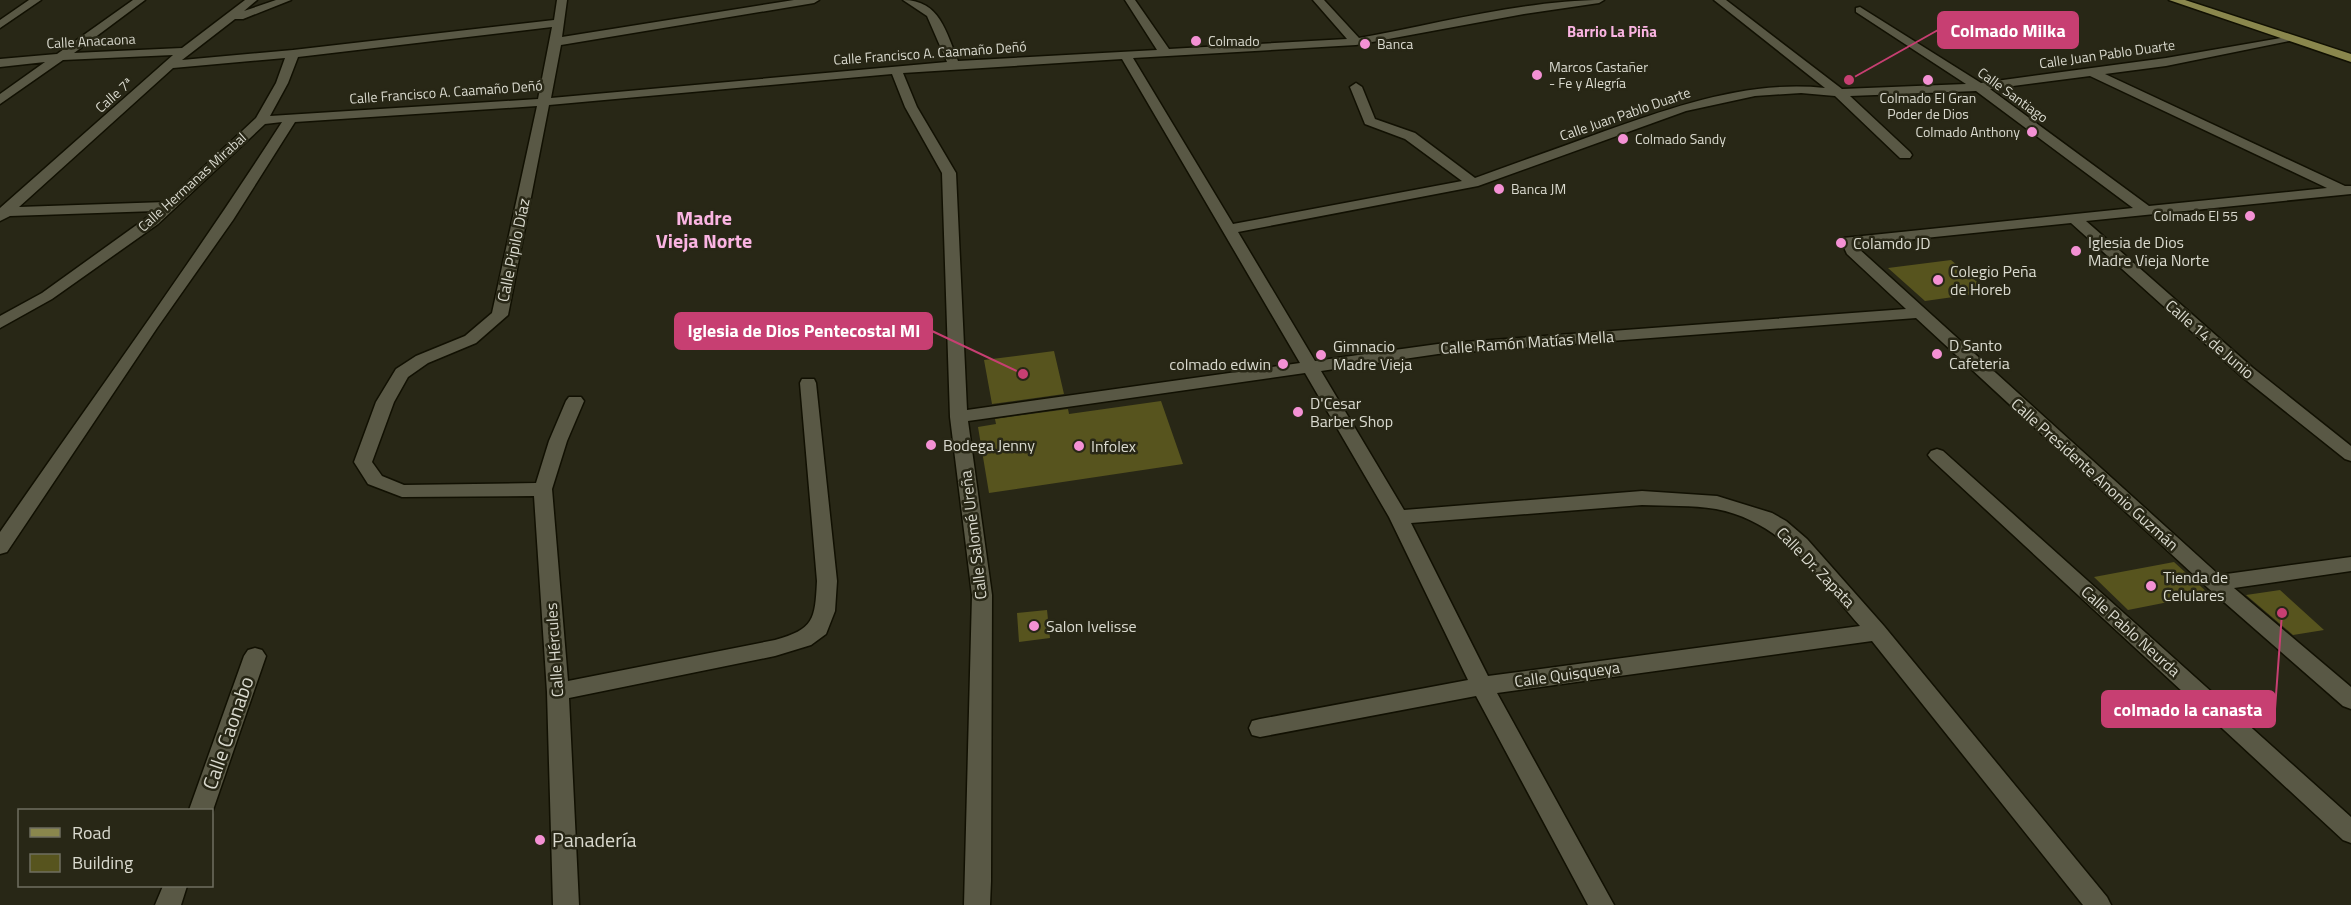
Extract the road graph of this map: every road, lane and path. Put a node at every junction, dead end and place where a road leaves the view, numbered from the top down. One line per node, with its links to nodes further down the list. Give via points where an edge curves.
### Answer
1 (36, 0): 16 (street)
2 (140, 0): 24 (street)
3 (252, 0): 14 (street, Calle 7ª)
4 (286, 0): 14 (street)
5 (562, 0): 15 (street, Calle Pipilo Díaz)
6 (814, 0): 18 (street)
7 (908, 0): 28 (street, via 932,14)
8 (1130, 0): 22 (street)
9 (1318, 0): 19 (street)
10 (1599, 0): 19 (street, Calle Francisco A. Caamaño Deñó)
11 (1719, 0): 33 (street)
12 (2174, 0): 17 (main road)
13 (1860, 10): 32 (street, Calle Santiago)
14 (226, 21): 20 (street, Calle 7ª)
15 (558, 23): 18 (street, Calle Pipilo Díaz); 21 (street)
16 (0, 25)
17 (2289, 38): 25 (main road); 30 (street, Calle Juan Pablo Duarte)
18 (556, 42): 35 (street, Calle Pipilo Díaz)
19 (1356, 42): 22 (street, Calle Francisco A. Caamaño Deñó)
20 (185, 51): 24 (street, Calle Anacaona); 27 (street, Calle 7ª)
21 (293, 54): 27 (street); 39 (street, Calle Hermanas Mirabal)
22 (1166, 54): 23 (street, Calle Francisco A. Caamaño Deñó)
23 (1126, 56): 28 (street, Calle Francisco A. Caamaño Deñó); 47 (street)
24 (60, 57): 26 (street, Calle Anacaona); 34 (street)
25 (2351, 58)
26 (0, 63)
27 (169, 65): 45 (street, Calle 7ª)
28 (954, 65): 29 (street, Calle Francisco A. Caamaño Deñó)
29 (896, 70): 35 (street, Calle Francisco A. Caamaño Deñó); 53 (street, Calle Salomé Ureña, via 911,107 949,173)
30 (2092, 72): 32 (street, Calle Juan Pablo Duarte); 42 (street)
31 (1356, 87): 41 (street, via 1370,122 1410,136)
32 (1979, 87): 33 (street, Calle Juan Pablo Duarte); 44 (street, Calle Santiago)
33 (1839, 93): 37 (street, Calle Juan Pablo Duarte, via 1801,89 1755,92); 40 (street)
34 (0, 100)
35 (544, 102): 38 (street, Calle Francisco A. Caamaño Deñó); 56 (street, Calle Pipilo Díaz, via 500,315 482,333 421,359 401,373 392,386 363,462 375,480 402,491)
36 (1645, 105): 37 (street)
37 (1663, 115): 41 (street, Calle Juan Pablo Duarte)
38 (292, 117): 39 (street, Calle Francisco A. Caamaño Deñó); 58 (street, via 226,220)
39 (261, 120): 43 (street, Calle Hermanas Mirabal)
40 (1905, 155)
41 (1473, 183): 47 (street, Calle Juan Pablo Duarte)
42 (2347, 190): 44 (street)
43 (170, 206): 45 (street); 49 (street, Calle Hermanas Mirabal, via 47,296)
44 (2145, 210): 46 (street)
45 (2, 214)
46 (2073, 217): 48 (street, Calle Presidente Anonio Guzmán, via 1848,241 1851,250); 55 (street, Calle 14 de Junio, via 2247,372)
47 (1227, 230): 50 (street)
48 (1919, 313): 50 (street, Calle Ramón Matías Mella, via 1438,349); 60 (street, Calle Presidente Anonio Guzmán)
49 (0, 323)
50 (1312, 367): 53 (street, Calle Ramón Matías Mella); 57 (street)
51 (808, 383): 64 (street, via 827,581 824,621 819,629 799,642 775,648)
52 (575, 401): 56 (street, Calle Hércules)
53 (959, 417): 72 (street, Calle Salomé Ureña, via 982,595)
54 (1937, 455): 68 (street, Calle Pablo Neurda)
55 (2351, 455)
56 (543, 489): 64 (street, Calle Hércules)
57 (1399, 517): 61 (street, Calle Dr. Zapata, via 1642,498 1735,507 1765,518 1800,544); 63 (street)
58 (0, 547)
59 (2351, 564): 60 (street)
60 (2215, 583): 65 (street, Calle Presidente Anonio Guzmán)
61 (1877, 632): 63 (street, Calle Quisqueya); 74 (street, Calle Dr. Zapata)
62 (255, 656): 67 (street, Calle Caonabo)
63 (1482, 686): 66 (street, Calle Quisqueya); 73 (street)
64 (558, 692): 71 (street, Calle Hércules)
65 (2351, 700)
66 (1260, 728)
67 (201, 809)
68 (2351, 832)
69 (174, 887): 70 (street)
70 (168, 905)
71 (566, 905)
72 (976, 905)
73 (1601, 905)
74 (2098, 905)

